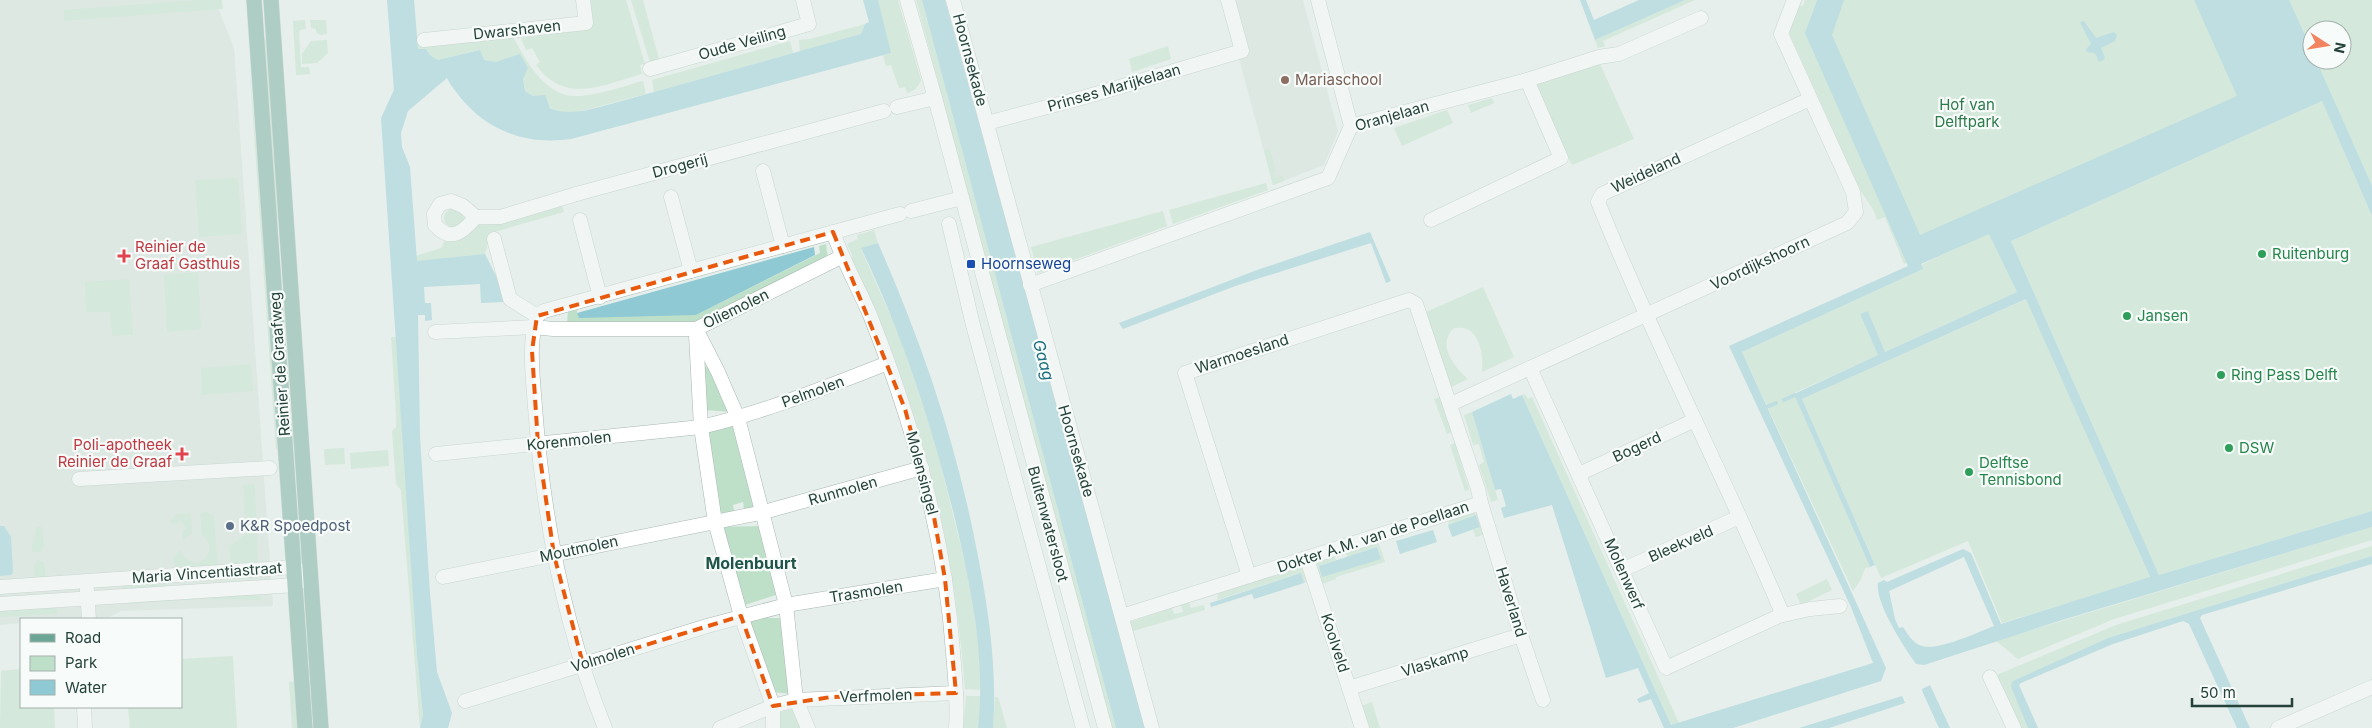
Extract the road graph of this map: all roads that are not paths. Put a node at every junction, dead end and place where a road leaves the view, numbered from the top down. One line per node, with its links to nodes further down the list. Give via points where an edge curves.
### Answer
1 (254, 0): 57 (main road, Reinier de Graafweg)
2 (271, 0): 59 (main road, Reinier de Graafweg)
3 (583, 0): 11 (street, Dwarshaven, via 586,23)
4 (803, 0): 12 (street, Oude Veiling, via 809,24)
5 (907, 0): 14 (street)
6 (953, 0): 16 (street, Hoornsekade)
7 (1228, 0): 16 (street, Prinses Marijkelaan, via 1242,51)
8 (1319, 0): 17 (street)
9 (1794, 0): 15 (street, Voordijkshoorn, via 1781,34)
10 (1701, 18): 13 (street, Oranjelaan, via 1619,54 1599,57)
11 (424, 40)
12 (650, 69)
13 (1527, 80): 17 (street, Oranjelaan); 23 (street, via 1561,158)
14 (935, 98): 20 (street, Buitenwatersloot); 21 (street, Drogerij, via 500,217)
15 (1810, 99): 33 (street, Voordijkshoorn, via 1853,192 1856,212 1847,223); 33 (street, Weideland, via 1602,194 1598,202)
16 (987, 123): 30 (street, Hoornsekade)
17 (1350, 126): 30 (street, Oranjelaan, via 1328,178)
18 (762, 171): 27 (street)
19 (671, 197): 29 (street)
20 (962, 198): 25 (street, Oliemolen); 34 (street, Buitenwatersloot)
21 (476, 217)
22 (580, 220): 31 (street)
23 (1431, 220)
24 (948, 224): 36 (street, Buitenwatersloot)
25 (832, 232): 27 (street, Oliemolen); 28 (street, Molensingel)
26 (494, 239): 35 (street, Oliemolen, via 510,299)
27 (783, 246): 29 (street, Oliemolen)
28 (841, 257): 37 (street, Oliemolen); 39 (street, Molensingel, via 869,313)
29 (691, 271): 31 (street, Oliemolen)
30 (1030, 286): 71 (street, Hoornsekade)
31 (600, 297): 35 (street, Oliemolen, via 544,311)
32 (1416, 304): 41 (street, Dokter A.M. van de Poellaan); 60 (street, Warmoesland, via 1409,300 1184,373)
33 (1647, 315): 40 (street, Voordijkshoorn); 43 (street)
34 (994, 320): 36 (street); 94 (street, Buitenwatersloot)
35 (536, 321): 37 (street, Oliemolen, via 553,329); 38 (street, Oliemolen); 45 (street, via 532,351)
36 (973, 325): 93 (street, Buitenwatersloot)
37 (696, 329): 42 (street); 44 (street)
38 (435, 332)
39 (888, 363): 42 (street, Pelmolen); 48 (street, Molensingel)
40 (1530, 368): 41 (street, Voordijkshoorn); 49 (street, Molenwerf)
41 (1451, 404): 51 (street, Dokter A.M. van de Poellaan)
42 (738, 418): 44 (street, Pelmolen); 52 (street)
43 (1695, 420): 49 (street, Bogerd); 53 (street)
44 (701, 427): 45 (street, Korenmolen); 54 (street)
45 (538, 444): 46 (street, Korenmolen); 55 (street)
46 (436, 454)
47 (270, 468): 50 (street)
48 (922, 468): 52 (street, Runmolen); 62 (street, Molensingel)
49 (1579, 474): 58 (street, Molenwerf)
50 (80, 479)
51 (1480, 503): 56 (street, Dokter A.M. van de Poellaan); 74 (street, Haverland)
52 (764, 512): 54 (street, Runmolen); 68 (street)
53 (1739, 517): 58 (street, Bleekveld); 72 (street, via 1782,613)
54 (715, 522): 55 (street, Moutmolen); 70 (street)
55 (554, 555): 61 (street, Moutmolen); 75 (street)
56 (1307, 559): 60 (street, Dokter A.M. van de Poellaan); 78 (street, Koolveld)
57 (293, 566): 59 (street, Maria Vincentiastraat); 63 (street, Maria Vincentiastraat); 64 (main road, Reinier de Graafweg)
58 (1622, 570): 72 (street, Molenwerf, via 1666,668)
59 (310, 576): 64 (street, Maria Vincentiastraat); 87 (main road, Reinier de Graafweg)
60 (1249, 576): 71 (street, Dokter A.M. van de Poellaan)
61 (443, 577)
62 (945, 579): 68 (street, Trasmolen); 79 (street, Molensingel)
63 (86, 582): 65 (street, Maria Vincentiastraat); 66 (street)
64 (295, 585): 66 (street, Maria Vincentiastraat); 86 (main road, Reinier de Graafweg)
65 (0, 587)
66 (88, 599): 67 (street, Maria Vincentiastraat); 73 (street)
67 (0, 604)
68 (786, 605): 70 (street, Trasmolen); 80 (street)
69 (1840, 606): 72 (street, Molenwerf)
70 (741, 616): 75 (street, Volmolen); 83 (street)
71 (1122, 616): 95 (street, Hoornsekade)
72 (1779, 616)
73 (89, 618)
74 (1521, 635): 78 (street, Vlaskamp); 81 (street, Haverland)
75 (583, 664): 82 (street, Volmolen); 88 (street)
76 (1990, 677): 97 (street)
77 (2372, 687): 98 (street)
78 (1349, 688): 96 (street, Koolveld)
79 (956, 693): 80 (street, Verfmolen); 92 (street, Molensingel)
80 (796, 700): 83 (street, Verfmolen); 91 (street)
81 (1543, 700)
82 (465, 701)
83 (773, 706): 89 (street, Verfmolen); 90 (street)
84 (84, 708): 85 (street)
85 (85, 728)
86 (305, 728)
87 (321, 728)
88 (605, 728)
89 (720, 728)
90 (773, 728)
91 (808, 728)
92 (956, 728)
93 (1083, 728)
94 (1104, 728)
95 (1152, 728)
96 (1362, 728)
97 (2014, 728)
98 (2278, 728)

